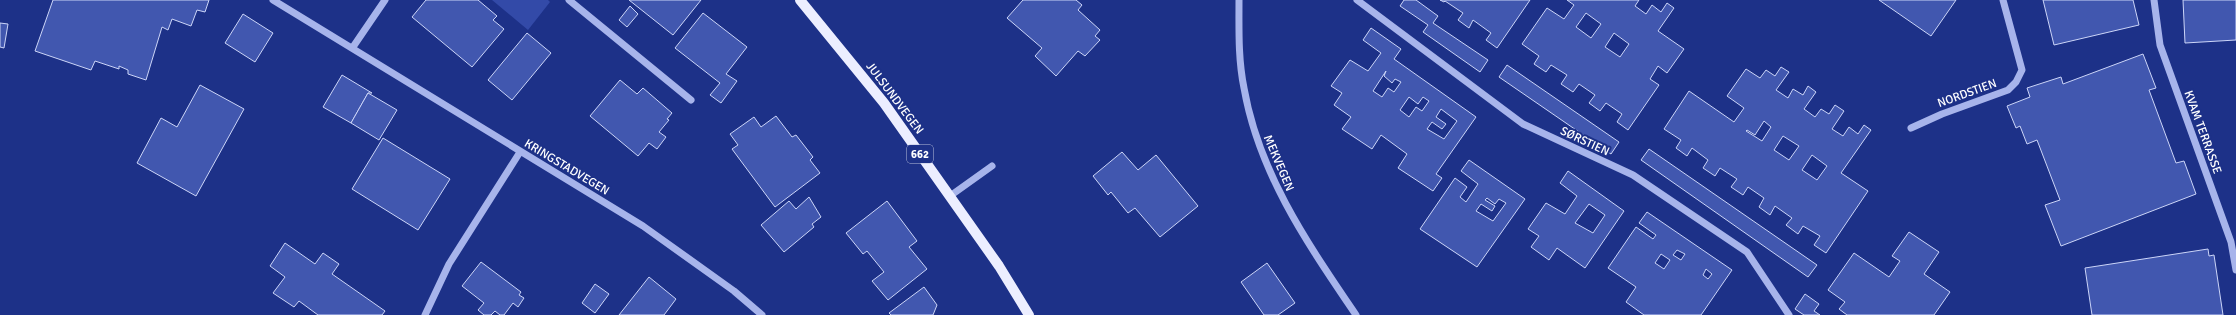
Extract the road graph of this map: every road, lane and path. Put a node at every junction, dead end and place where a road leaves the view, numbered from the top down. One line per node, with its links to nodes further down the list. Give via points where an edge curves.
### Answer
1 (273, 0): 9 (street, KRINGSTADVEGEN)
2 (385, 0): 9 (street)
3 (569, 0): 10 (street)
4 (800, 0): 14 (main road, JULSUNDVEGEN / 662, via 884,103)
5 (1239, 0): 19 (street, MEKVEGEN, via 1239,48 1244,88 1258,143 1286,206)
6 (1357, 0): 20 (street, SØRSTIEN, via 1523,124 1633,175 1746,252)
7 (2003, 0): 11 (street, NORDSTIEN, via 2022,70 2016,82 2008,90)
8 (2154, 0): 15 (street, KVAM TERRASSE, via 2160,45 2231,242)
9 (353, 47): 12 (street, KRINGSTADVEGEN)
10 (692, 100)
11 (1911, 128)
12 (520, 152): 16 (street, via 448,264); 17 (street, KRINGSTADVEGEN, via 662,239 734,291)
13 (992, 166): 14 (street)
14 (950, 196): 18 (main road, JULSUNDVEGEN / 662, via 999,266)
15 (2236, 270)
16 (425, 315)
17 (762, 315)
18 (1029, 315)
19 (1356, 315)
20 (1789, 315)

